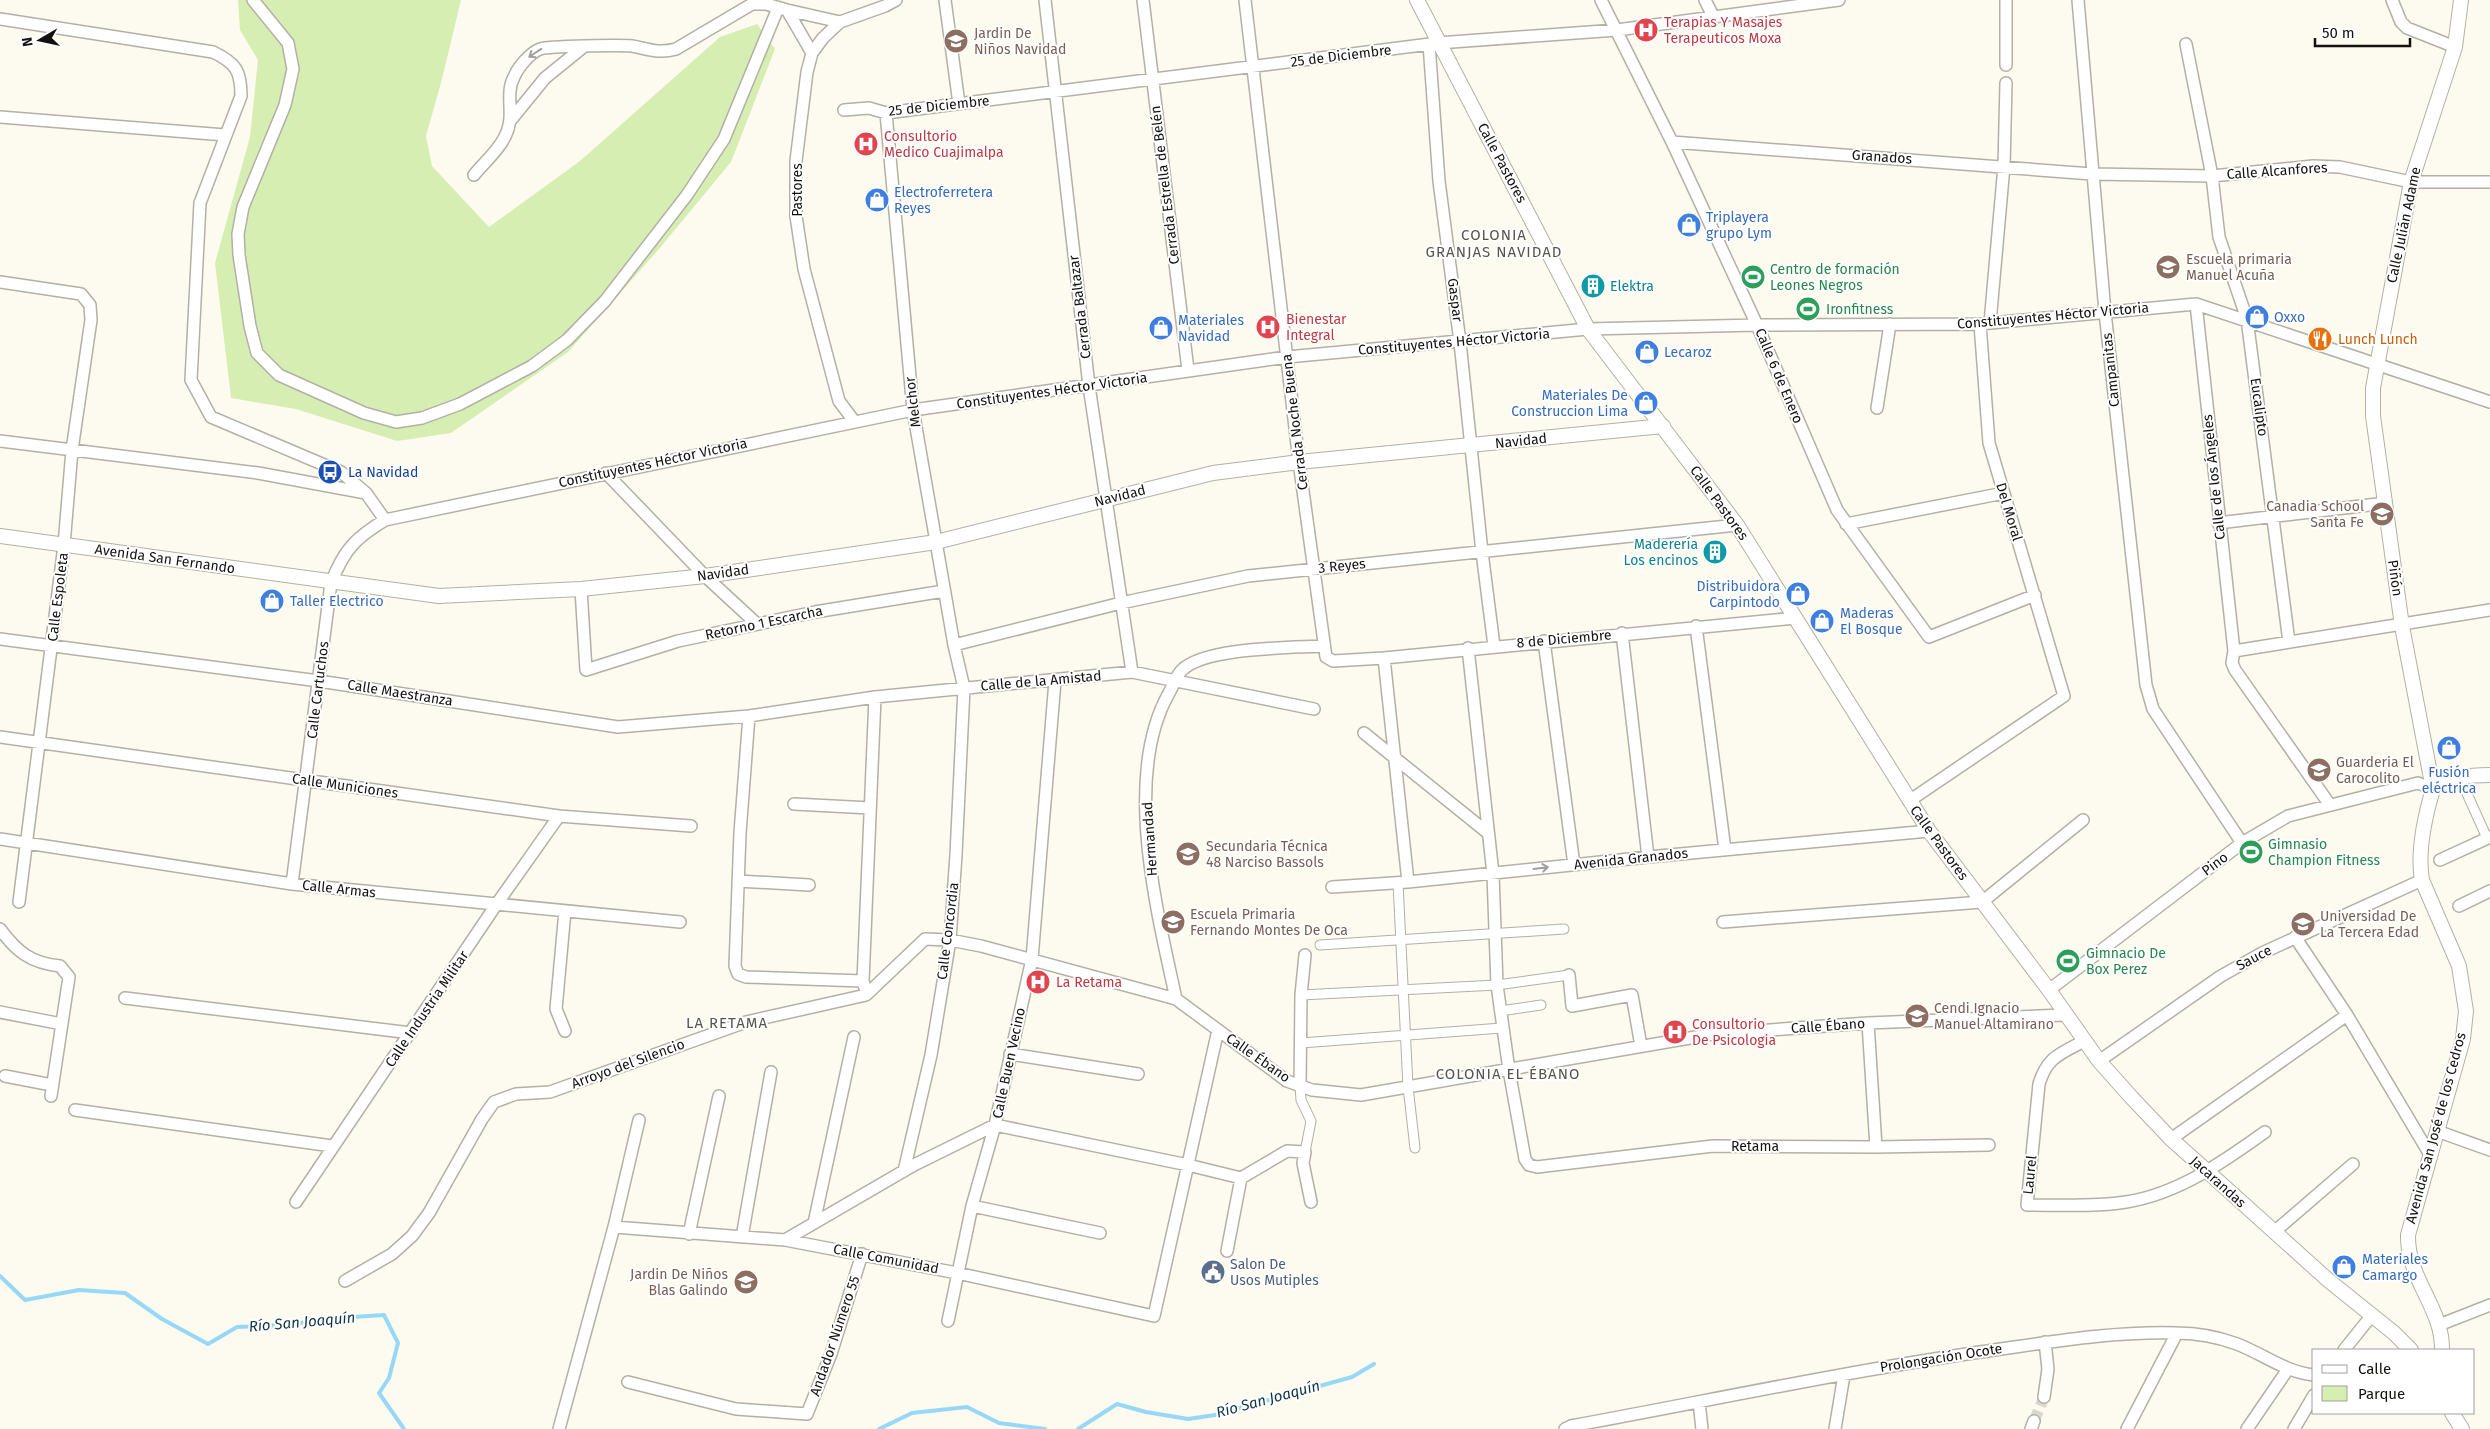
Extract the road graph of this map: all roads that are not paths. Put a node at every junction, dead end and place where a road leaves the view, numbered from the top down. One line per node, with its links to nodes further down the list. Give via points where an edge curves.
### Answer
1 (253, 0): 15 (street, via 288,43 293,69 285,105 243,207 238,234 243,282 257,354 279,375 364,413 396,422 422,418 460,404 532,366 567,340 605,301 687,195 724,139)
2 (896, 0): 18 (street, Pastores)
3 (945, 0): 30 (street)
4 (1045, 0): 29 (street, Cerrada Baltazar)
5 (1143, 0): 27 (street, Cerrada Estrella de Belén)
6 (1245, 0): 26 (street, Cerrada Noche Buena)
7 (1417, 0): 20 (street, Calle Pastores)
8 (1602, 0): 19 (street, Calle 6 de Enero)
9 (1705, 0): 16 (street)
10 (1839, 0): 16 (street, 25 de Diciembre)
11 (2006, 0): 25 (street)
12 (2078, 0): 38 (street, Campanitas)
13 (2392, 0): 22 (street, via 2407,28)
14 (2462, 0): 22 (street, Calle Julián Adame)
15 (783, 9): 18 (street); 23 (street, via 752,4 676,49 664,52 630,46); 24 (street)
16 (1714, 16): 19 (street, 25 de Diciembre)
17 (0, 19): 35 (street, via 213,52 229,59 238,70 241,96)
18 (840, 22): 24 (street, Pastores)
19 (1617, 30): 20 (street, 25 de Diciembre); 36 (street, Calle 6 de Enero)
20 (1434, 43): 26 (street, 25 de Diciembre); 50 (street, Calle Pastores); 51 (street, Gaspar, via 1439,181)
21 (2186, 44): 40 (street, Eucalipto)
22 (2455, 47): 41 (street, Calle Julián Adame)
23 (582, 48): 34 (street, via 545,78); 34 (street, one-way to 34, via 540,49 527,59 514,77)
24 (812, 53): 59 (street, Pastores, via 796,161 796,216 804,269 839,401)
25 (2006, 65)
26 (1253, 67): 27 (street, 25 de Diciembre); 52 (street, Cerrada Noche Buena)
27 (1152, 80): 29 (street, 25 de Diciembre); 54 (street, Cerrada Estrella de Belén)
28 (2006, 83): 37 (street, Del Moral)
29 (1056, 92): 30 (street, 25 de Diciembre); 55 (street, Cerrada Baltazar)
30 (959, 104): 32 (street, 25 de Diciembre)
31 (844, 110): 32 (street, 25 de Diciembre, via 869,108)
32 (886, 114): 58 (street, Melchor)
33 (0, 117): 35 (street)
34 (510, 120): 39 (street, via 503,142)
35 (225, 135): 66 (street, via 200,203 191,380 211,417 341,472)
36 (1672, 142): 37 (street, Granados); 49 (street, Calle 6 de Enero)
37 (2004, 166): 38 (street, Granados); 48 (street, Del Moral)
38 (2092, 174): 40 (street, Calle Alcanfores); 45 (street, Campanitas)
39 (474, 175)
40 (2212, 176): 41 (street, Calle Alcanfores, via 2313,166 2340,167); 46 (street, Eucalipto, via 2219,237)
41 (2411, 182): 42 (street, Calle Alcanfores); 53 (street, Calle Julián Adame)
42 (2490, 182)
43 (0, 282): 63 (street, Calle Espoleta, via 81,294 90,305 91,320)
44 (2196, 304): 45 (street, Constituyentes Héctor Victoria); 46 (street, Constituyentes Héctor Victoria); 72 (street, Calle de los Ángeles)
45 (2104, 312): 48 (street, Constituyentes Héctor Victoria); 131 (street, Campanitas, via 2146,685 2152,709)
46 (2247, 319): 53 (street, Constituyentes Héctor Victoria); 70 (street, Eucalipto)
47 (1890, 324): 48 (street, Constituyentes Héctor Victoria); 49 (street, Constituyentes Héctor Victoria); 57 (street)
48 (1985, 324): 67 (street, Del Moral, via 1990,443)
49 (1757, 325): 50 (street, Constituyentes Héctor Victoria); 73 (street, Calle 6 de Enero, via 1828,492)
50 (1588, 329): 51 (street, Constituyentes Héctor Victoria); 60 (street, Calle Pastores)
51 (1460, 342): 52 (street, Constituyentes Héctor Victoria); 62 (street, Gaspar)
52 (1287, 358): 54 (street, Constituyentes Héctor Victoria); 64 (street, Cerrada Noche Buena)
53 (2376, 365): 56 (street, Constituyentes Héctor Victoria); 69 (street, Piñón, via 2373,416)
54 (1188, 370): 55 (street, Constituyentes Héctor Victoria)
55 (1089, 386): 58 (street, Constituyentes Héctor Victoria); 68 (street, Cerrada Baltazar)
56 (2490, 402)
57 (1877, 408)
58 (913, 410): 59 (street, Constituyentes Héctor Victoria); 76 (street, Melchor)
59 (854, 421): 65 (street, Constituyentes Héctor Victoria)
60 (1663, 426): 62 (street, Navidad); 74 (street, Calle Pastores)
61 (0, 441): 63 (street)
62 (1471, 446): 64 (street, Navidad); 78 (street, Gaspar)
63 (72, 450): 66 (street, via 258,473); 77 (street, Calle Espoleta)
64 (1299, 462): 68 (street, Navidad, via 1213,473); 79 (street, Cerrada Noche Buena)
65 (606, 473): 71 (street, Constituyentes Héctor Victoria); 80 (street)
66 (366, 493): 71 (street)
67 (2004, 493): 73 (street); 84 (street, Del Moral)
68 (1105, 499): 76 (street, Navidad); 85 (street, Cerrada Baltazar)
69 (2386, 503): 70 (street); 90 (street, Piñón)
70 (2274, 515): 72 (street); 94 (street, Eucalipto)
71 (385, 520): 81 (street, Calle Cartuchos, via 360,535 349,547)
72 (2218, 523): 100 (street, Calle de los Ángeles)
73 (1846, 524): 84 (street, Calle 6 de Enero, via 1929,637)
74 (1737, 526): 78 (street, 3 Reyes); 87 (street, Calle Pastores)
75 (0, 536): 77 (street, Avenida San Fernando)
76 (936, 542): 80 (street, Navidad); 83 (street, Melchor)
77 (64, 545): 81 (street, Avenida San Fernando); 98 (street, Calle Espoleta)
78 (1482, 552): 79 (street, 3 Reyes); 97 (street, Gaspar)
79 (1313, 569): 85 (street, 3 Reyes, via 1248,576); 96 (street, Cerrada Noche Buena)
80 (705, 576): 82 (street, Navidad); 88 (street)
81 (331, 583): 82 (street, Avenida San Fernando, via 439,596); 104 (street, Calle Cartuchos)
82 (581, 589): 88 (street, Retorno 1 Escarcha, via 586,670 678,641)
83 (944, 591): 88 (street, Retorno 1 Escarcha); 95 (street, Melchor)
84 (2035, 596): 119 (street, Del Moral, via 2064,696)
85 (1121, 603): 95 (street, 3 Reyes); 103 (street, Cerrada Baltazar)
86 (2490, 610): 90 (street)
87 (1794, 618): 89 (street, 8 de Diciembre); 119 (street, Calle Pastores)
88 (757, 624)
89 (1696, 626): 91 (street, 8 de Diciembre); 132 (street)
90 (2402, 626): 94 (street); 118 (street, Piñón)
91 (1622, 634): 93 (street, 8 de Diciembre); 133 (street)
92 (0, 639): 98 (street, Calle Maestranza)
93 (1544, 641): 97 (street, 8 de Diciembre); 135 (street)
94 (2289, 642): 100 (street)
95 (954, 645): 107 (street, Melchor)
96 (1323, 646): 102 (street, Cerrada Noche Buena, via 1326,656); 106 (street, via 1248,650 1204,658 1182,670)
97 (1494, 646): 99 (street, 8 de Diciembre)
98 (52, 647): 104 (street, Calle Maestranza); 113 (street, Calle Espoleta)
99 (1468, 648): 101 (street, 8 de Diciembre); 127 (street)
100 (2234, 651): 121 (street, Calle de los Ángeles, via 2232,663 2235,670)
101 (1384, 658): 102 (street, 8 de Diciembre); 114 (street)
102 (1333, 662)
103 (1132, 672): 105 (street, Calle de la Amistad); 106 (street, Calle de la Amistad)
104 (319, 681): 110 (street, Calle Maestranza, via 618,726); 117 (street, Calle Cartuchos)
105 (1055, 681): 107 (street, Calle de la Amistad); 159 (street, Calle Buen Vecino)
106 (1175, 682): 109 (street, Calle de la Amistad); 168 (street, Hermandad, via 1152,732 1146,800 1148,852)
107 (964, 688): 108 (street, Calle de la Amistad); 156 (street, Calle Concordia)
108 (875, 697): 110 (street, Calle de la Amistad); 122 (street)
109 (1314, 709)
110 (749, 716): 137 (street)
111 (1364, 733): 114 (street)
112 (0, 737): 113 (street, Calle Municiones)
113 (38, 742): 117 (street, Calle Municiones); 130 (street, Calle Espoleta)
114 (1395, 759): 127 (street); 139 (street)
115 (2490, 775): 116 (street)
116 (2459, 776): 118 (street); 129 (street)
117 (307, 780): 123 (street, Calle Municiones); 140 (street, Calle Cartuchos)
118 (2433, 789): 121 (street, Pino, via 2418,783); 138 (street, Avenida San José de los Cedros, via 2426,820)
119 (1909, 801): 126 (street, Calle Pastores)
120 (794, 804): 122 (street)
121 (2330, 805): 131 (street, Pino, via 2288,816)
122 (870, 808): 161 (street)
123 (559, 816): 125 (street, Calle Municiones); 146 (street, Calle Industria Militar)
124 (2083, 820): 145 (street)
125 (691, 826)
126 (1929, 831): 132 (street, Avenida Granados); 145 (street, Calle Pastores)
127 (1488, 833): 136 (street)
128 (0, 839): 130 (street, Calle Armas)
129 (2489, 840): 134 (street)
130 (25, 842): 140 (street, Calle Armas); 144 (street, Calle Espoleta)
131 (2242, 843): 164 (street, Pino)
132 (1725, 850): 133 (street, Avenida Granados)
133 (1648, 857): 135 (street, Avenida Granados)
134 (2440, 860)
135 (1574, 864): 136 (street, Avenida Granados, one-way to 135)
136 (1492, 874): 139 (street, Avenida Granados); 153 (street)
137 (738, 880): 141 (street); 161 (street, via 734,966 738,974 746,977)
138 (2422, 880): 154 (street, Sauce); 197 (street, Avenida San José de los Cedros, via 2459,966 2466,1010 2462,1040)
139 (1403, 883): 142 (street, Avenida Granados); 155 (street)
140 (292, 884): 146 (street, Calle Armas)
141 (809, 885)
142 (1332, 887)
143 (2490, 891): 147 (street)
144 (19, 902)
145 (1982, 902): 150 (street); 164 (street, Calle Pastores)
146 (496, 905): 148 (street, Calle Armas); 179 (street, Calle Industria Militar)
147 (2459, 906)
148 (565, 911): 149 (street, Calle Armas); 178 (street, via 556,1009)
149 (680, 922)
150 (1723, 922)
151 (1564, 928): 153 (street)
152 (0, 929): 174 (street, via 13,947 40,964 60,966 69,977)
153 (1494, 932): 155 (street); 162 (street)
154 (2295, 937): 173 (street); 186 (street, Sauce, via 2221,976)
155 (1401, 939): 157 (street); 163 (street)
156 (950, 940): 159 (street); 165 (street, via 925,938); 209 (street, Calle Concordia, via 931,1055)
157 (1320, 945)
158 (1305, 955): 166 (street)
159 (1032, 959): 168 (street); 185 (street, Calle Buen Vecino)
160 (1569, 975): 162 (street); 184 (street, via 1572,1006 1632,995)
161 (863, 981): 165 (street)
162 (1497, 985): 163 (street); 170 (street)
163 (1403, 989): 166 (street); 180 (street)
164 (2049, 990): 172 (street, Jacarandas)
165 (866, 995): 225 (street, Arroyo del Silencio, via 746,1022 550,1092 516,1094 494,1102 412,1236 392,1254)
166 (1301, 995): 183 (street)
167 (125, 998): 179 (street)
168 (1176, 999): 177 (street, Calle Ébano)
169 (1541, 1005): 170 (street)
170 (1500, 1011): 176 (street)
171 (0, 1012): 174 (street)
172 (2065, 1015): 175 (street, Calle Ébano); 182 (street, Jacarandas)
173 (2347, 1016): 199 (street); 206 (street)
174 (62, 1024): 190 (street, via 51,1091)
175 (1868, 1024): 184 (street, Calle Ébano, via 1713,1034); 202 (street)
176 (1502, 1028): 180 (street); 187 (street)
177 (1218, 1030): 191 (street, Calle Ébano, via 1287,1081); 208 (street)
178 (565, 1031)
179 (411, 1033): 201 (street, Calle Industria Militar)
180 (1406, 1034): 183 (street); 192 (street)
181 (854, 1037): 215 (street)
182 (2084, 1040): 186 (street, Jacarandas); 210 (street, Laurel, via 2053,1058 2043,1072 2039,1084 2027,1205 2126,1202 2155,1195)
183 (1301, 1043): 191 (street)
184 (1641, 1046): 187 (street, Calle Ébano)
185 (1010, 1054): 189 (street); 196 (street, Calle Buen Vecino)
186 (2099, 1060): 199 (street, Jacarandas)
187 (1509, 1070): 192 (street, Calle Ébano); 202 (street, Retama, via 1525,1159 1529,1165 1537,1167 1713,1146)
188 (771, 1072): 220 (street)
189 (1138, 1074)
190 (5, 1076)
191 (1300, 1086): 192 (street, Calle Ébano, via 1360,1095); 205 (street, via 1301,1100 1311,1122)
192 (1408, 1087): 203 (street)
193 (719, 1096): 219 (street)
194 (75, 1110): 201 (street)
195 (639, 1120): 216 (street)
196 (995, 1125): 208 (street); 209 (street); 214 (street, Calle Buen Vecino)
197 (2437, 1131): 204 (street); 206 (street, Avenida San José de los Cedros)
198 (2265, 1132): 210 (street)
199 (2171, 1139): 210 (street, Jacarandas)
200 (1989, 1145): 202 (street, Retama)
201 (332, 1146): 212 (street, Calle Industria Militar)
202 (1876, 1147)
203 (1415, 1148)
204 (2490, 1150)
205 (1305, 1152): 211 (street, via 1287,1151); 213 (street, via 1303,1162)
206 (2429, 1153): 229 (street, Avenida San José de los Cedros, via 2408,1235 2408,1249 2410,1262)
207 (2352, 1164): 217 (street)
208 (1188, 1165): 211 (street); 224 (street, Calle Comunidad, via 1154,1316)
209 (904, 1171): 215 (street)
210 (2208, 1172): 217 (street, Jacarandas)
211 (1241, 1178): 222 (street)
212 (296, 1202)
213 (1311, 1202)
214 (972, 1206): 218 (street); 224 (street, Calle Buen Vecino)
215 (814, 1223): 221 (street)
216 (614, 1227): 219 (street, Calle Comunidad); 243 (street)
217 (2274, 1232): 227 (street, Jacarandas)
218 (1100, 1233)
219 (689, 1234): 220 (street, Calle Comunidad)
220 (742, 1237): 221 (street, Calle Comunidad)
221 (785, 1240): 223 (street, Calle Comunidad)
222 (1227, 1252)
223 (862, 1254): 224 (street, Calle Comunidad); 238 (street, Andador Número 55, via 831,1354 807,1414 736,1409)
224 (957, 1273): 228 (street, Calle Buen Vecino)
225 (345, 1281)
226 (2490, 1305): 229 (street)
227 (2372, 1315): 232 (street); 233 (street, Jacarandas)
228 (948, 1321)
229 (2439, 1325): 234 (street, Avenida San José de los Cedros)
230 (2177, 1333): 231 (street, Prolongación Ocote, via 2135,1333); 235 (street, Prolongación Ocote, via 2215,1337 2237,1344); 247 (street)
231 (2045, 1342): 236 (street, Prolongación Ocote); 239 (street, via 2048,1369)
232 (2345, 1349)
233 (2410, 1349)
234 (2442, 1349)
235 (2288, 1369): 237 (street, Prolongación Ocote); 248 (street)
236 (1844, 1375): 241 (street, Prolongación Ocote); 246 (street)
237 (2312, 1375)
238 (628, 1382)
239 (2044, 1397)
240 (2312, 1399): 249 (street)
241 (1699, 1402): 244 (street, Prolongación Ocote); 245 (street)
242 (2453, 1414): 250 (street)
243 (559, 1429)
244 (1565, 1429)
245 (1702, 1429)
246 (1835, 1429)
247 (2127, 1429)
248 (2247, 1429)
249 (2294, 1429)
250 (2462, 1429)

